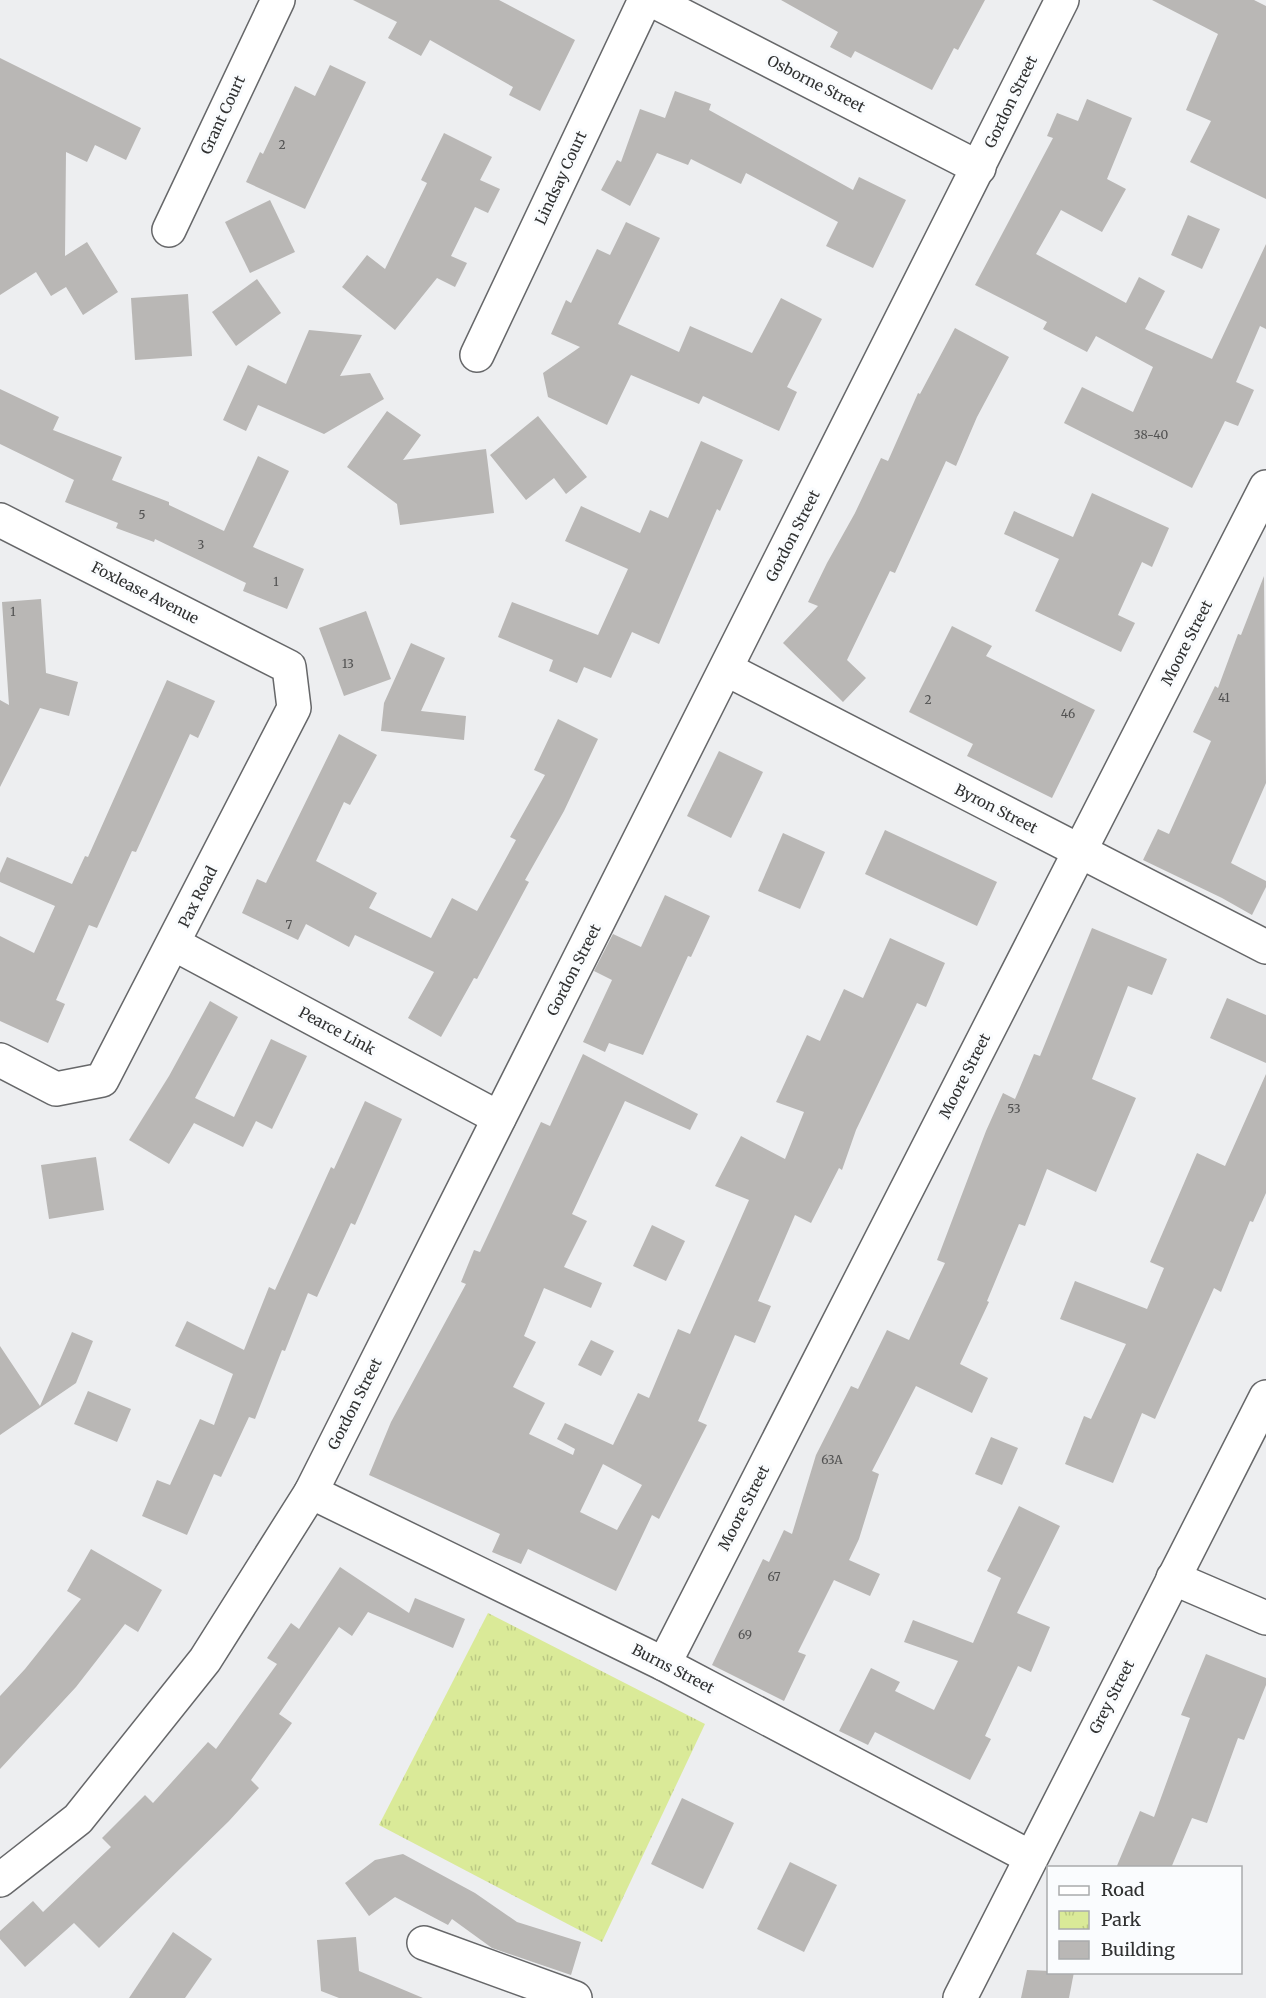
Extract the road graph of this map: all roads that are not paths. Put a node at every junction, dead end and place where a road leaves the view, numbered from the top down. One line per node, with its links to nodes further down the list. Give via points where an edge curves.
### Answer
1 (278, 0): 6 (street, Grant Court)
2 (645, 0): 7 (street, Lindsay Court)
3 (652, 0): 5 (street, Osborne Street)
4 (1062, 0): 5 (street, Gordon Street)
5 (979, 168): 11 (street, Gordon Street)
6 (169, 230)
7 (477, 355)
8 (1266, 487): 12 (street, Moore Street)
9 (0, 520): 10 (street, Foxlease Avenue)
10 (289, 667): 13 (street, Pax Road, via 294,708)
11 (726, 669): 12 (street, Byron Street); 16 (street, Gordon Street)
12 (1080, 853): 14 (street, Byron Street); 21 (street, Moore Street)
13 (174, 944): 15 (street, Pax Road, via 102,1080 56,1089); 16 (street, Pearce Link)
14 (1266, 947)
15 (0, 1060)
16 (500, 1118): 18 (street, Gordon Street)
17 (1266, 1397): 19 (street, Grey Street)
18 (311, 1492): 21 (street, Burns Street); 23 (street, Gordon Street, via 197,1670 78,1819)
19 (1173, 1578): 20 (street); 22 (street, Grey Street)
20 (1266, 1618)
21 (664, 1664): 22 (street, Burns Street)
22 (1030, 1857): 26 (street, Grey Street)
23 (0, 1880)
24 (424, 1943): 25 (street)
25 (575, 1998)
26 (960, 1998)

